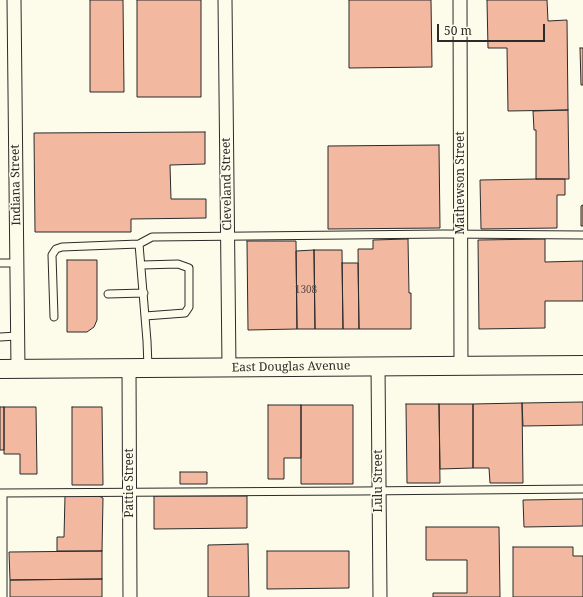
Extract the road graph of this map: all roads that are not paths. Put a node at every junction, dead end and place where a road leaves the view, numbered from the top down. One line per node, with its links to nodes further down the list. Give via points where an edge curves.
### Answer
1 (14, 0): 8 (street, Indiana Street)
2 (225, 0): 5 (street, Cleveland Street)
3 (460, 0): 4 (street, Mathewson Street)
4 (461, 234): 5 (lane); 6 (lane); 17 (street, Mathewson Street)
5 (228, 235): 7 (lane, via 152,237); 20 (street, Cleveland Street)
6 (583, 235)
7 (140, 244): 10 (lane); 13 (lane, via 56,249 52,255)
8 (17, 263): 9 (lane); 15 (street, Indiana Street)
9 (0, 264)
10 (142, 265): 11 (lane); 14 (lane, via 178,264 189,268 189,307 185,313)
11 (144, 293): 12 (lane); 14 (lane)
12 (108, 294)
13 (54, 316)
14 (145, 316): 22 (lane)
15 (17, 336): 16 (lane); 24 (street, Indiana Street)
16 (0, 337)
17 (461, 365): 18 (main road, East Douglas Avenue); 19 (main road, East Douglas Avenue)
18 (583, 365)
19 (378, 366): 20 (main road, East Douglas Avenue); 26 (street, Lulu Street)
20 (229, 367): 22 (main road, East Douglas Avenue)
21 (129, 368): 22 (main road, East Douglas Avenue); 24 (main road, East Douglas Avenue); 27 (street, Pattie Street)
22 (148, 368)
23 (0, 369): 24 (main road, East Douglas Avenue)
24 (18, 369)
25 (583, 489): 26 (lane)
26 (379, 491): 27 (lane); 31 (street, Lulu Street)
27 (130, 492): 28 (lane); 30 (street, Pattie Street)
28 (1, 493): 29 (lane)
29 (3, 597)
30 (130, 597)
31 (380, 597)

